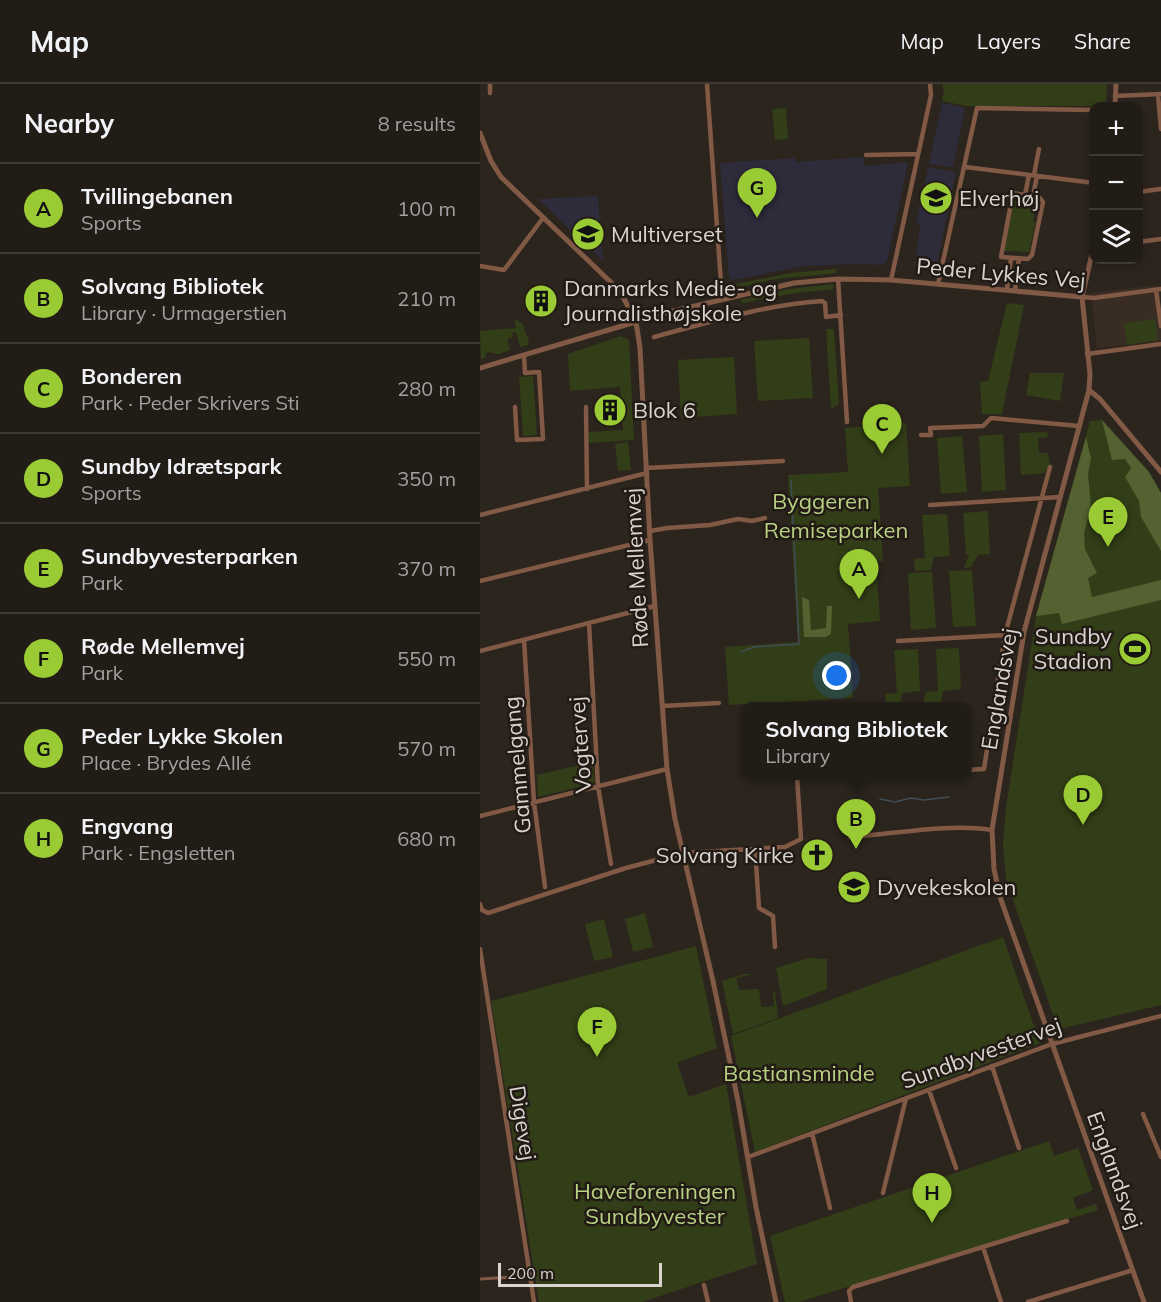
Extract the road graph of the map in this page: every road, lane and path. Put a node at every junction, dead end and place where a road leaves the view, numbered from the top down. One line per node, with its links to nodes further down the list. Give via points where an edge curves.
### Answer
1 (490, 84): 5 (street)
2 (707, 84): 36 (street)
3 (930, 84): 13 (street)
4 (1116, 84): 7 (street)
5 (490, 93)
6 (1160, 94): 7 (street); 10 (street)
7 (1115, 96): 8 (street)
8 (1115, 102)
9 (1089, 110): 15 (street, via 977,108)
10 (1161, 129)
11 (480, 133): 22 (street, Røde Mellemvej, via 501,177)
12 (1040, 149): 16 (street)
13 (918, 154): 14 (street); 30 (street)
14 (866, 155)
15 (965, 167): 16 (street); 31 (street)
16 (1033, 175): 17 (street); 20 (street); 21 (street)
17 (1089, 182)
18 (1161, 189): 19 (street)
19 (1143, 191)
20 (1025, 195): 21 (street); 25 (street, via 1013,193 1000,256)
21 (1033, 196): 26 (street, via 1043,202 1032,255)
22 (543, 218): 28 (street, via 504,270); 38 (street, Røde Mellemvej, via 620,291)
23 (1161, 239): 24 (street)
24 (1143, 241)
25 (1011, 258): 26 (street); 32 (street)
26 (1019, 258): 34 (street)
27 (1090, 264): 35 (street, Englandsvej)
28 (480, 266)
29 (838, 279): 30 (street, Peder Lykkes Vej); 36 (street, Peder Lykkes Vej, via 794,283); 37 (street)
30 (891, 280): 31 (street, Peder Lykkes Vej)
31 (938, 284): 32 (street, Peder Lykkes Vej)
32 (1007, 289): 34 (street, Peder Lykkes Vej)
33 (1159, 289): 35 (street, Peder Lykkes Vej); 39 (street)
34 (1015, 290): 35 (street, Peder Lykkes Vej)
35 (1082, 297): 42 (street, Englandsvej)
36 (722, 298): 38 (street, Peder Lykkes Vej)
37 (841, 315): 40 (street, via 826,317 825,303 812,302 757,309); 48 (street)
38 (636, 322): 43 (street, Peder Lykkes Vej); 54 (street, Røde Mellemvej)
39 (1161, 326)
40 (654, 337)
41 (1161, 344): 42 (street)
42 (1088, 354): 45 (street, Englandsvej)
43 (524, 356): 44 (street, Peder Lykkes Vej); 46 (street, via 525,373 539,372 543,439 517,440)
44 (480, 368)
45 (1089, 390): 49 (street, Englandsvej); 53 (street)
46 (515, 406)
47 (586, 407): 55 (street)
48 (848, 422)
49 (1079, 426): 50 (street, via 991,418 983,426 930,428 931,435); 56 (street, Englandsvej)
50 (921, 435)
51 (783, 461): 54 (street, Røde Mellemvej)
52 (1050, 467): 57 (street)
53 (1160, 470)
54 (647, 471): 55 (street); 61 (street, Røde Mellemvej)
55 (587, 489): 59 (street)
56 (1060, 497): 57 (street); 73 (street, Englandsvej, via 1024,632)
57 (1041, 498): 58 (street); 66 (street)
58 (930, 505)
59 (480, 515)
60 (765, 518): 61 (street)
61 (650, 531): 62 (street, Røde Mellemvej)
62 (650, 540): 63 (street); 64 (street, Røde Mellemvej)
63 (480, 581)
64 (655, 606): 65 (street); 71 (street, Røde Mellemvej)
65 (589, 623): 67 (street); 77 (street, Vogtervej)
66 (1005, 635): 68 (street); 72 (street)
67 (524, 640): 69 (street); 78 (street, Gammelgang)
68 (898, 641)
69 (480, 651)
70 (719, 703): 71 (street)
71 (662, 706): 74 (street, Røde Mellemvej)
72 (992, 721): 73 (street); 75 (street, via 984,769)
73 (1009, 724): 80 (street, Englandsvej)
74 (667, 769): 77 (street); 83 (street, Røde Mellemvej)
75 (972, 770)
76 (797, 780): 82 (street, via 801,839 785,847)
77 (598, 786): 78 (street); 84 (street, Vogtervej)
78 (534, 802): 79 (street); 85 (street, Gammelgang)
79 (480, 816)
80 (992, 830): 81 (street, via 951,828); 90 (street, Englandsvej, via 1000,897)
81 (850, 837)
82 (755, 848): 83 (street); 87 (street, via 759,908 774,918)
83 (683, 853): 86 (street, via 488,913); 98 (street, Røde Mellemvej)
84 (611, 864)
85 (545, 887)
86 (480, 904)
87 (775, 947)
88 (480, 949): 105 (street, Digevej)
89 (1161, 1016): 90 (street, Sundbyvestervej)
90 (1052, 1044): 91 (street, Sundbyvestervej); 104 (street, Englandsvej)
91 (992, 1066): 92 (street, Sundbyvestervej); 96 (street)
92 (929, 1090): 93 (street, Sundbyvestervej); 99 (street)
93 (906, 1098): 95 (street, Sundbyvestervej); 100 (street)
94 (1143, 1114): 97 (street)
95 (813, 1133): 98 (street, Sundbyvestervej); 101 (street)
96 (1019, 1148)
97 (1161, 1156)
98 (748, 1157): 110 (street, Røde Mellemvej)
99 (956, 1168)
100 (883, 1193)
101 (830, 1208)
102 (1067, 1221): 103 (street)
103 (983, 1247): 111 (street, via 850,1288); 112 (street)
104 (1133, 1270): 113 (street); 114 (street, Englandsvej)
105 (531, 1276): 106 (street); 108 (street, Digevej)
106 (480, 1279)
107 (704, 1285): 109 (street)
108 (534, 1302)
109 (708, 1302)
110 (776, 1302)
111 (851, 1302)
112 (1001, 1302)
113 (1028, 1302)
114 (1144, 1302)

